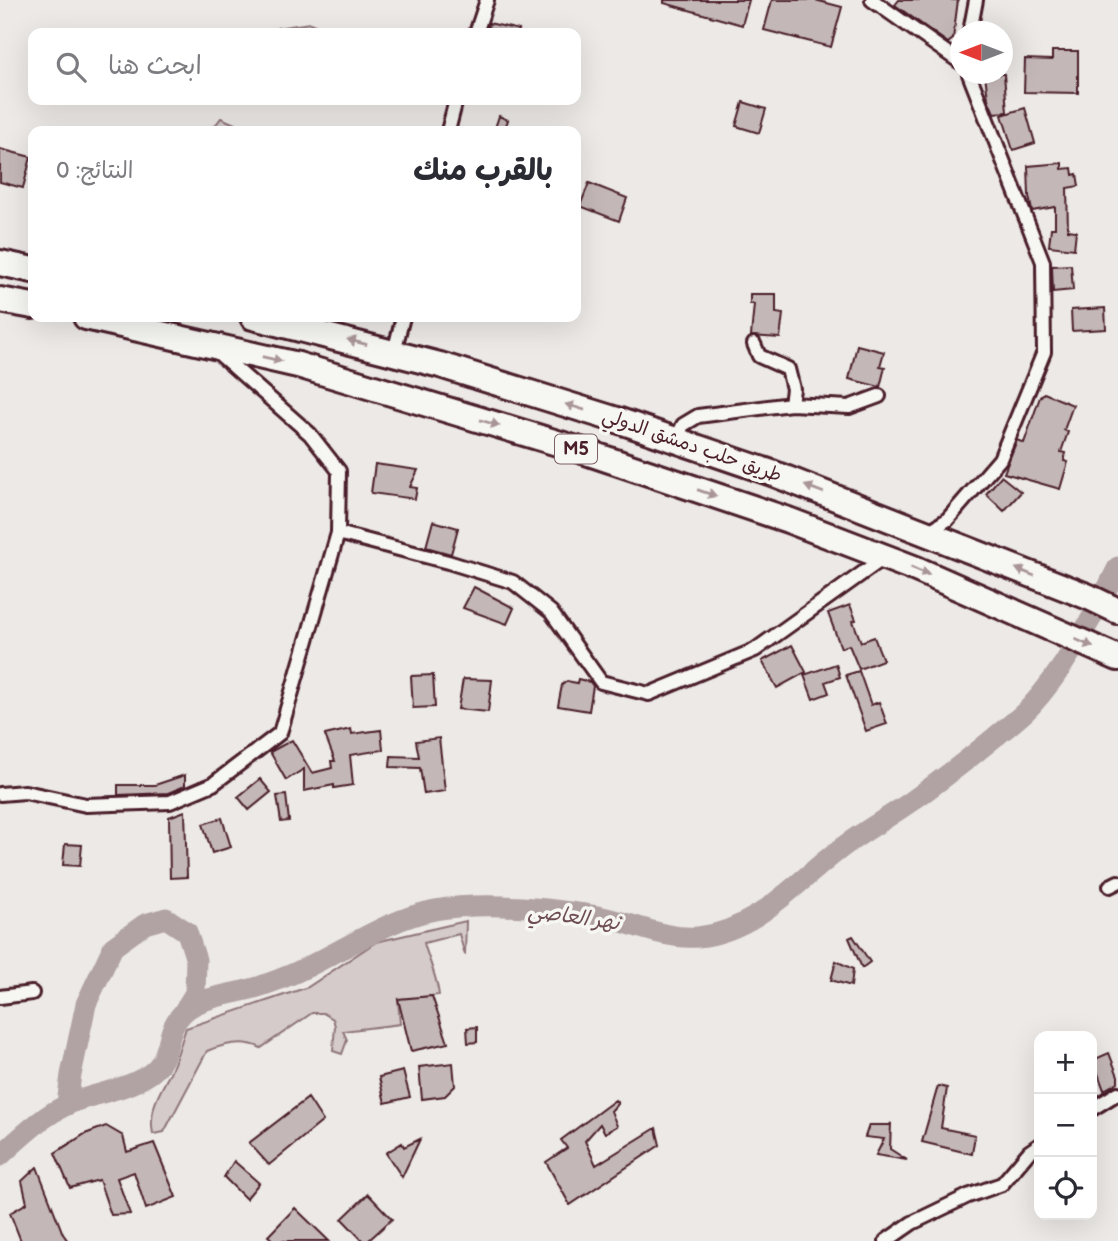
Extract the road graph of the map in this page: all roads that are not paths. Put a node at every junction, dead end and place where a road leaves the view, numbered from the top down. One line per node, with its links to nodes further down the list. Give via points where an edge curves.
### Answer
1 (487, 0): 5 (street)
2 (872, 0): 6 (street)
3 (976, 0): 4 (street)
4 (972, 21)
5 (478, 28)
6 (950, 54)
7 (973, 84): 24 (street, via 1043,262 1044,352 1000,458 947,520)
8 (456, 105): 9 (street)
9 (449, 126)
10 (0, 263): 11 (highway)
11 (28, 269)
12 (0, 300): 13 (highway)
13 (28, 305)
14 (109, 322): 17 (highway, M5)
15 (273, 322): 19 (highway, طريق حلب دمشق الدولي / M5, one-way to 15)
16 (402, 322): 19 (street)
17 (208, 344): 23 (street, via 310,435 339,471); 25 (highway, M5, one-way to 25, via 298,365 574,448)
18 (754, 344): 21 (street, via 759,356 788,369)
19 (394, 352): 22 (highway, طريق حلب دمشق الدولي / M5, one-way to 19)
20 (879, 396): 21 (street, via 849,407)
21 (791, 404): 22 (street, via 698,416 683,425)
22 (676, 440): 24 (highway, طريق حلب دمشق الدولي / M5, one-way to 22)
23 (338, 533): 25 (street, via 513,582 551,612 601,682 649,694 755,650); 28 (street, via 280,733 213,784 170,802 86,805 25,792)
24 (926, 533): 26 (highway, طريق حلب دمشق الدولي / M5, one-way to 24)
25 (885, 557): 27 (highway, M5, one-way to 27)
26 (1118, 611)
27 (1118, 658)
28 (0, 794)
29 (32, 993): 30 (street)
30 (0, 997)
31 (1118, 1093): 32 (street)
32 (1097, 1106)
33 (1034, 1148): 34 (street, via 1002,1184 912,1223)
34 (886, 1241)

